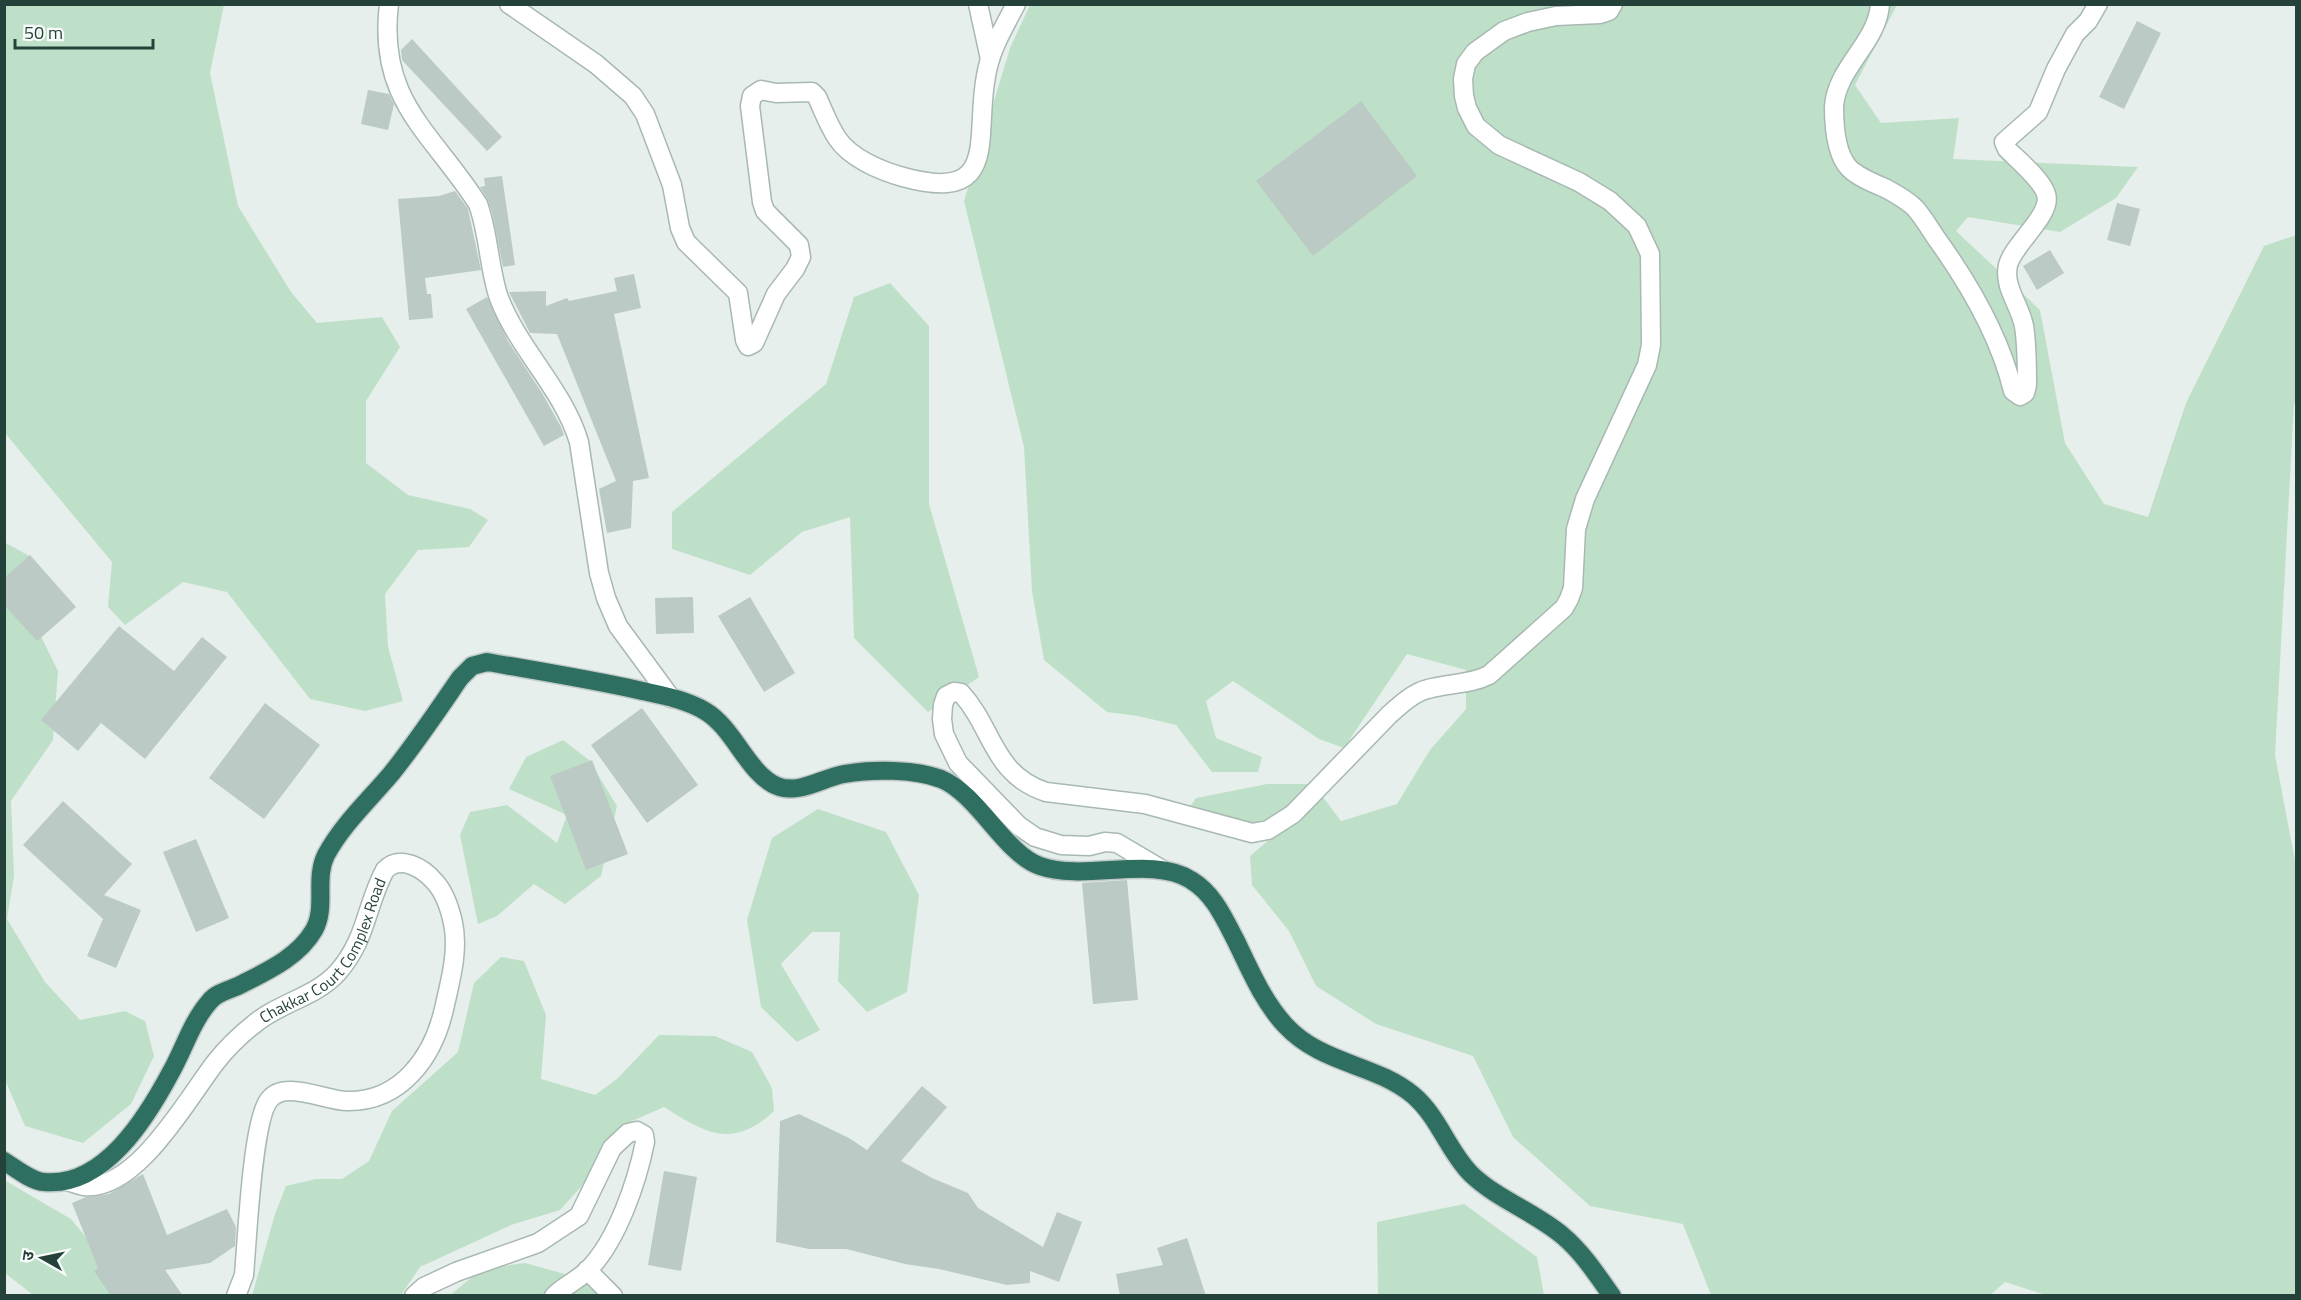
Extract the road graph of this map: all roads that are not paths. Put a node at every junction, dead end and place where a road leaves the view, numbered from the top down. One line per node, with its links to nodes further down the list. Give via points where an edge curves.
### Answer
1 (389, 4): 9 (street, via 387,45 398,90 478,204 499,297 574,424 606,598 618,626)
2 (509, 4): 8 (street, via 596,64 633,96 645,114 672,185 686,242 738,293 748,346 754,343 776,294 801,257 799,245 765,211 762,202 752,96 761,90 812,92 837,138 854,155 882,170 926,183 951,182 969,175 978,162)
3 (978, 4): 8 (street)
4 (1016, 4): 8 (street)
5 (1613, 4): 10 (street, via 1609,11 1600,14 1556,16 1504,31 1475,52 1466,64 1463,79 1467,108 1476,126 1499,145 1579,182 1610,201 1637,226 1650,254 1651,345 1647,364 1585,499 1576,528 1573,588 1564,608 1488,675 1474,682 1426,689 1406,701 1293,814 1268,830 1252,832 1145,804 1031,787 1004,763 961,693 946,696 944,734 958,763 1019,826 1035,837 1061,845 1117,843)
6 (1880, 4): 7 (street, via 1868,36 1839,87 1834,106 1841,156 1850,168 1907,200 1916,210 1951,259 1991,328 2013,391 2020,396 2027,385 2024,325 2007,276 2008,266 2018,245 2041,216 2047,195 2004,142 2038,112 2075,34)
7 (2098, 4)
8 (990, 59)
9 (671, 698): 10 (highway, via 703,709 718,720 765,779 780,787 798,789 841,775 871,771 926,775 945,781 965,796 1028,862 1060,872); 12 (highway, via 487,662 472,666 393,772 333,843 319,878 320,907 314,930 293,955 212,998 171,1073 127,1141 90,1171)
10 (1161, 869): 18 (highway, via 1191,879 1218,904 1264,997 1286,1025 1313,1049 1393,1082 1414,1096 1436,1121 1464,1167 1484,1186 1562,1234)
11 (4, 1161): 12 (highway, via 42,1182)
12 (66, 1181): 14 (street, Chakkar Court Complex Road, via 84,1186 103,1184 135,1164 171,1126 215,1062 233,1043 256,1022 337,974 364,930 385,870 402,862 423,871 436,883 450,908 455,932 451,978 429,1053 409,1077 378,1097 344,1101 285,1090 268,1100 259,1126 244,1275)
13 (587, 1270): 15 (street, via 604,1249 635,1187 645,1143 644,1135 638,1131 628,1133 612,1148 579,1216 537,1243 456,1272); 16 (street); 17 (street)
14 (236, 1296)
15 (414, 1296)
16 (554, 1296)
17 (613, 1296)
18 (1612, 1296)

